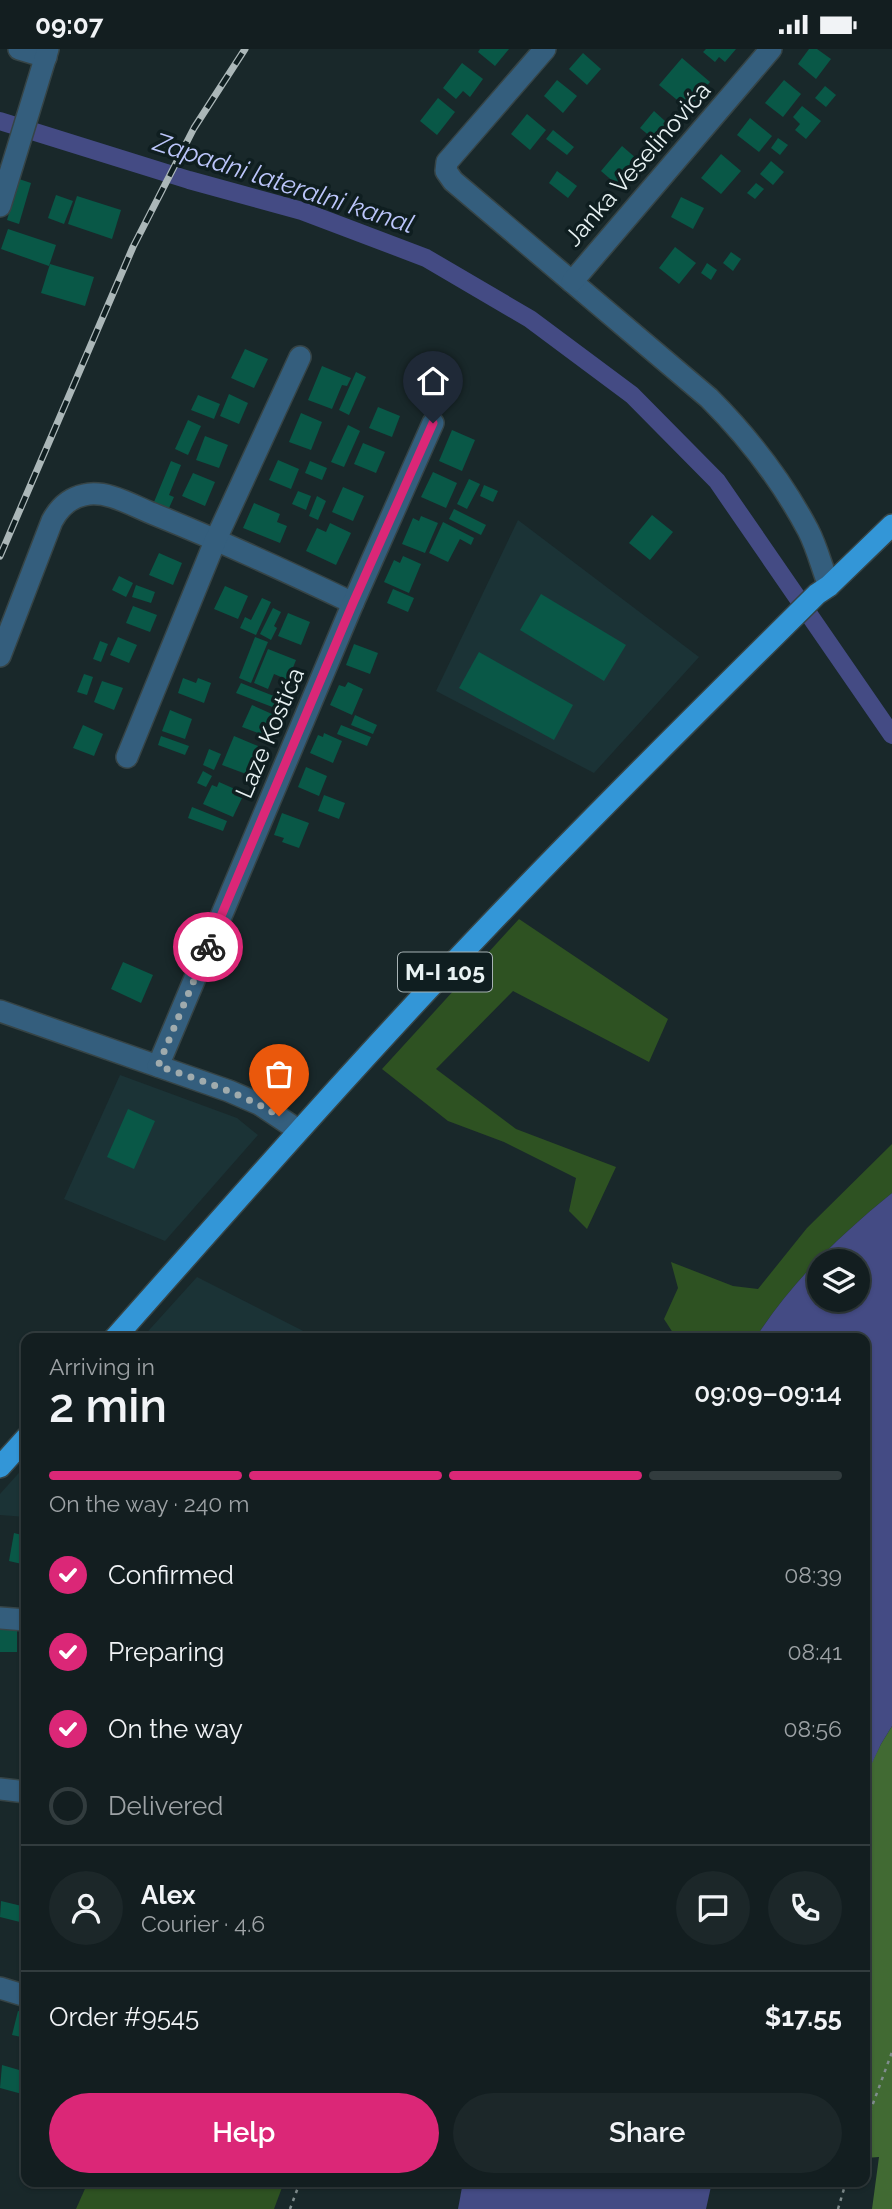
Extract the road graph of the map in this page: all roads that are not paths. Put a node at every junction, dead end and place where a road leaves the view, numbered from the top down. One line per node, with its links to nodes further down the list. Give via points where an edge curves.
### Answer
1 (19, 49): 4 (street)
2 (545, 49): 6 (street, via 447,162 446,171)
3 (771, 49): 6 (street, Janka Veselinovića)
4 (47, 53): 5 (street)
5 (1, 199)
6 (572, 282): 11 (street, via 709,398 756,449 809,531)
7 (300, 357): 10 (street)
8 (433, 423): 12 (street, Laze Kostića)
9 (892, 525): 11 (main road, M-I 105)
10 (216, 539): 12 (street); 13 (street, via 107,496 85,494 69,501 52,521); 14 (street)
11 (823, 590): 17 (main road, M-I 105, via 489,925)
12 (353, 603): 16 (street, Laze Kostića)
13 (0, 656)
14 (127, 757)
15 (0, 1011): 16 (street)
16 (158, 1066): 17 (street, via 259,1104)
17 (298, 1130): 18 (main road, M-I 105)
18 (119, 1333)
19 (21, 1444): 20 (main road)
20 (0, 1467)
21 (0, 1618): 22 (street)
22 (21, 1620)
23 (0, 1789): 24 (street)
24 (21, 1791)
25 (0, 1988): 26 (street)
26 (21, 1994)

